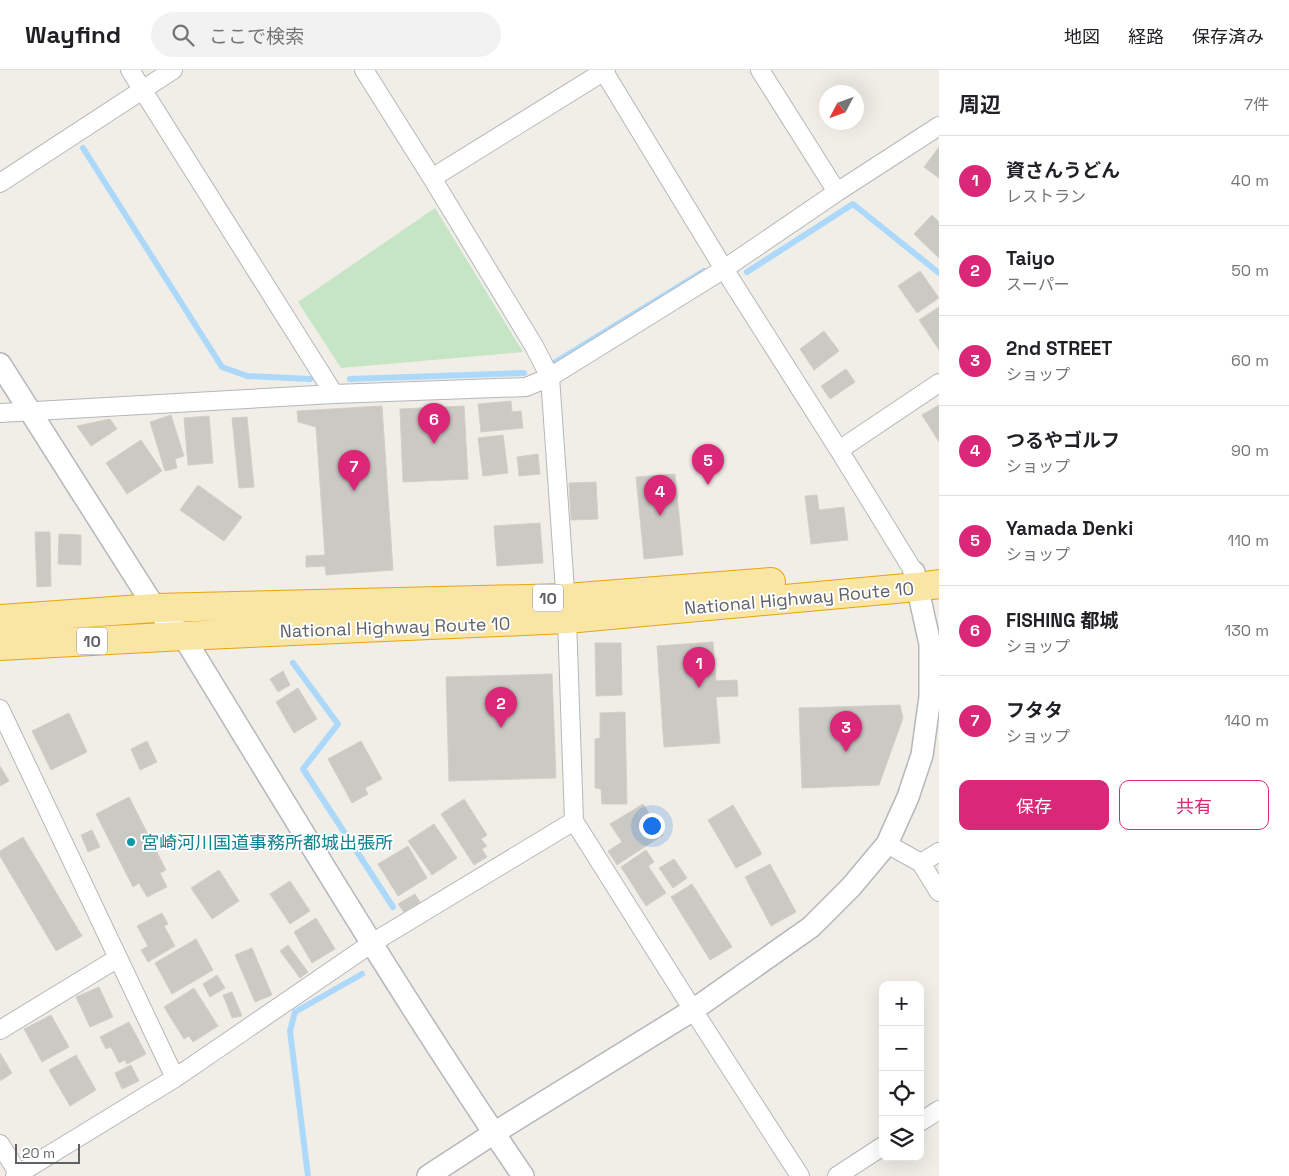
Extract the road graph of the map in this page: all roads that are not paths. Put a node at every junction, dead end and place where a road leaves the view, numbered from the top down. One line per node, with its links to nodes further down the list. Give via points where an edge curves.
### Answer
1 (130, 70): 6 (street)
2 (173, 70): 6 (street)
3 (364, 70): 8 (street)
4 (604, 70): 8 (street); 11 (street)
5 (760, 70): 10 (street)
6 (142, 89): 9 (street); 15 (street)
7 (939, 126): 10 (street)
8 (432, 178): 13 (street)
9 (0, 183)
10 (837, 192): 11 (street)
11 (724, 269): 13 (street); 18 (street)
12 (0, 364): 16 (street)
13 (550, 377): 15 (street, via 526,387); 21 (street)
14 (939, 383): 18 (street)
15 (334, 394): 16 (street)
16 (30, 411): 17 (street); 20 (street)
17 (0, 413)
18 (840, 450): 19 (street)
19 (927, 578): 21 (highway, National Highway Route 10 / 10); 27 (street, via 930,697 922,755)
20 (155, 608): 21 (highway, National Highway Route 10 / 10); 22 (highway, National Highway Route 10 / 10); 23 (street)
21 (566, 609): 23 (highway, National Highway Route 10 / 10); 26 (street)
22 (0, 619)
23 (183, 636): 24 (highway, National Highway Route 10 / 10); 31 (street)
24 (0, 646)
25 (0, 709): 32 (street)
26 (574, 821): 31 (street); 33 (street)
27 (887, 844): 29 (street); 33 (street, via 811,927)
28 (939, 852): 29 (street)
29 (921, 863): 30 (street)
30 (939, 892)
31 (372, 943): 35 (street); 38 (street)
32 (118, 958): 34 (street); 35 (street)
33 (693, 1010): 38 (street); 44 (street)
34 (0, 1030)
35 (175, 1078): 41 (street)
36 (939, 1110): 37 (street)
37 (924, 1119)
38 (494, 1133): 42 (street); 43 (street)
39 (0, 1144): 41 (street)
40 (879, 1149): 45 (street)
41 (18, 1175)
42 (428, 1176)
43 (523, 1176)
44 (800, 1176)
45 (837, 1176)

